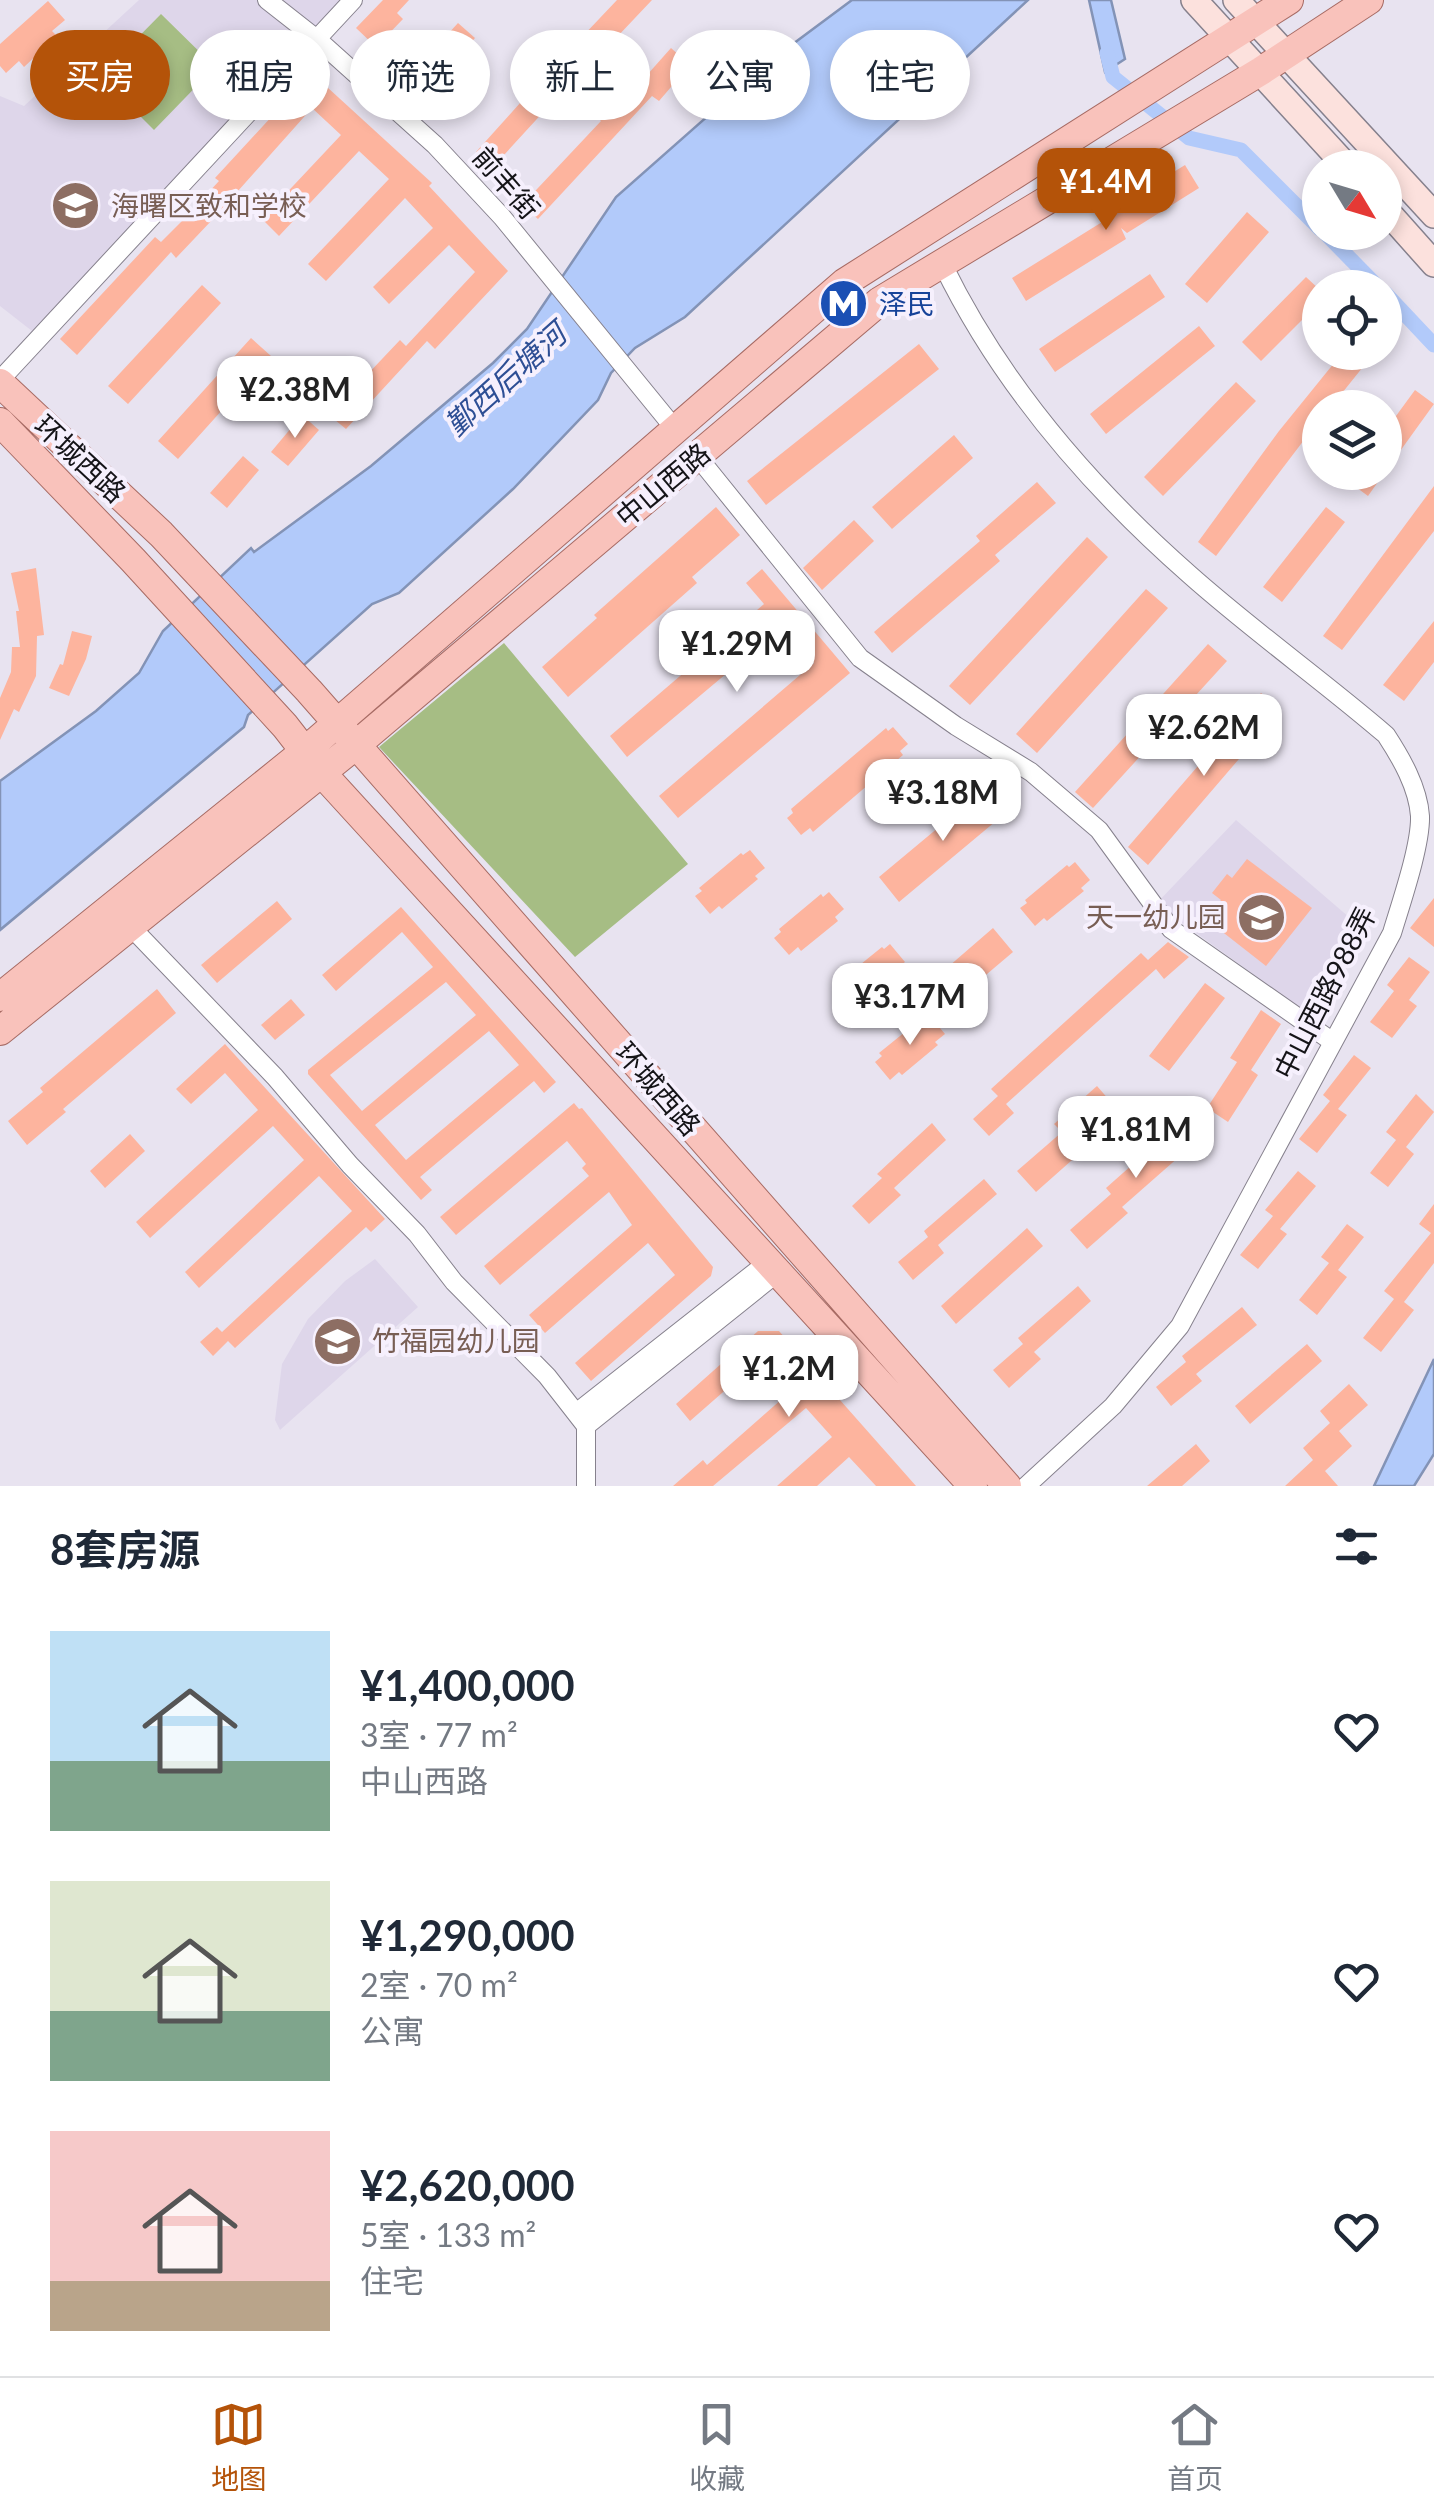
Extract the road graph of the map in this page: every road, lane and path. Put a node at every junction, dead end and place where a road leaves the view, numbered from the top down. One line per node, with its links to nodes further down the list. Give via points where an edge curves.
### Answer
1 (267, 0): 8 (street, 前丰街)
2 (353, 0): 9 (street)
3 (1194, 0): 10 (main road)
4 (1236, 0): 7 (main road)
5 (1289, 0): 7 (main road, 中山西路)
6 (1370, 0): 12 (main road, 中山西路)
7 (1256, 21): 10 (main road, 中山西路); 12 (main road)
8 (305, 30)
9 (327, 30)
10 (1230, 37): 13 (main road); 22 (main road, 中山西路, via 844,284)
11 (330, 51): 22 (street, 前丰街, via 436,146 502,217)
12 (1286, 55): 13 (main road, 中山西路); 16 (main road)
13 (1261, 70): 15 (main road); 19 (main road, 中山西路)
14 (244, 120): 20 (street)
15 (1332, 150)
16 (1434, 214)
17 (1402, 228): 18 (main road)
18 (1434, 264)
19 (943, 265): 23 (main road, 中山西路, via 880,301); 30 (street, 中山西路988弄, via 964,308 1042,420 1106,497 1192,577 1386,735 1406,767 1420,816 1408,882 1392,933)
20 (0, 382): 24 (main road, 环城西路, via 161,534)
21 (0, 422): 26 (main road, 环城西路)
22 (676, 429): 24 (main road, 中山西路)
23 (698, 456): 25 (main road, 中山西路); 30 (street, via 860,658 1031,772 1099,830 1171,929)
24 (336, 722): 25 (main road, 环城西路); 26 (main road, 中山西路)
25 (356, 745): 26 (main road, 中山西路); 35 (main road, 环城西路)
26 (312, 761): 27 (main road, 中山西路); 28 (main road, 中山西路); 31 (main road, 环城西路)
27 (130, 926): 29 (main road, 中山西路); 32 (street)
28 (0, 997)
29 (0, 1031)
30 (1334, 1042): 36 (street, 中山西路988弄, via 1180,1326 1113,1406)
31 (773, 1268): 32 (street); 34 (main road, 环城西路)
32 (581, 1420): 33 (street)
33 (586, 1486)
34 (974, 1486)
35 (1007, 1486)
36 (1026, 1486)

